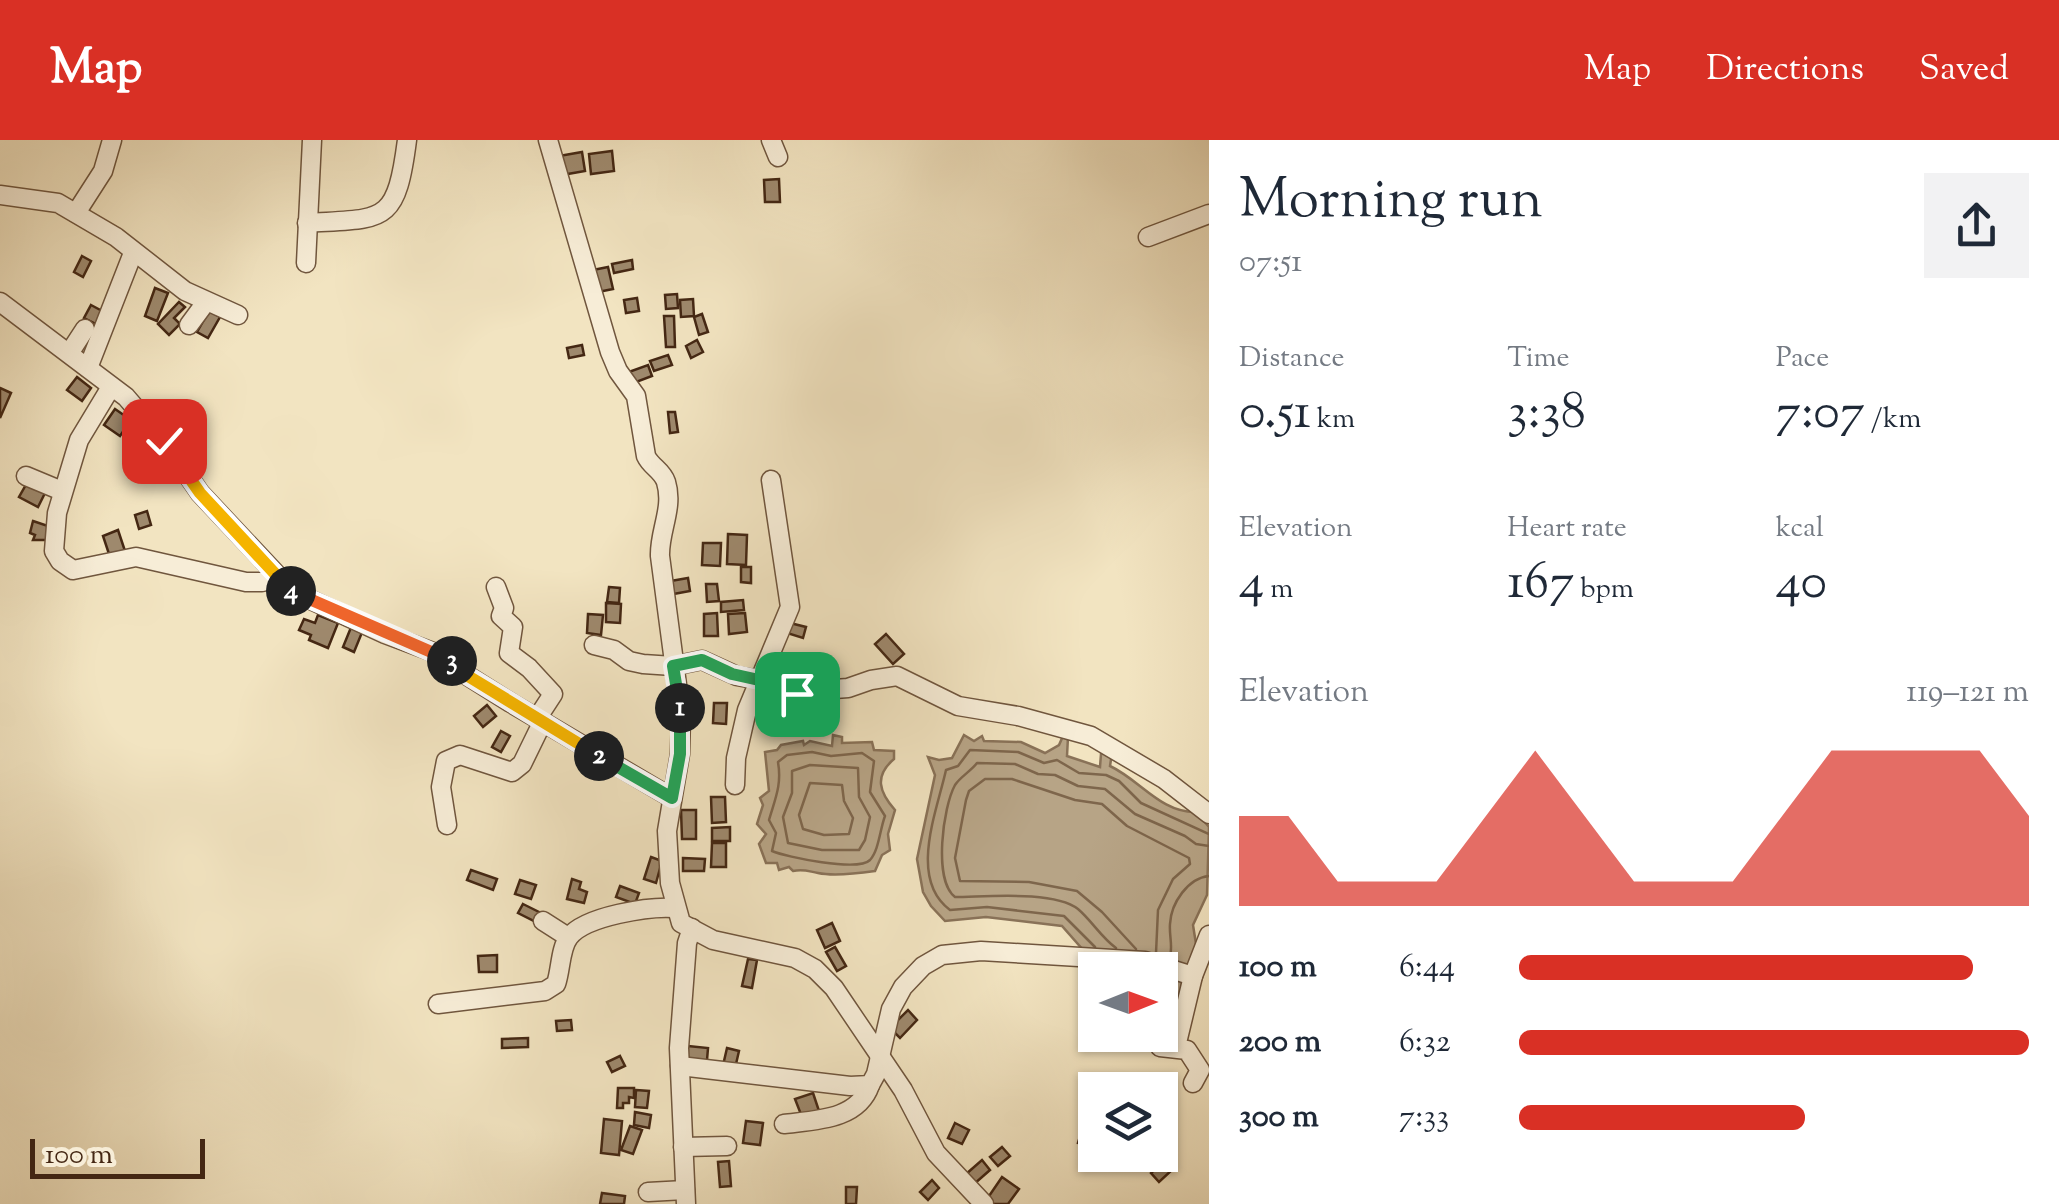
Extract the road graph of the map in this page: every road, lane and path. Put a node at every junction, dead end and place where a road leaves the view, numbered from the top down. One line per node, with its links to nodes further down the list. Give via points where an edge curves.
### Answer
1 (112, 140): 6 (street)
2 (312, 140): 8 (street)
3 (407, 140): 8 (street, via 387,210 371,219)
4 (548, 140): 26 (street, via 610,352 636,396 646,456 666,483 660,556)
5 (0, 195): 6 (street, via 58,203)
6 (76, 214): 10 (street)
7 (1209, 214): 9 (street)
8 (307, 223): 11 (street)
9 (1148, 236)
10 (134, 253): 13 (street); 18 (street)
11 (306, 264)
12 (0, 302): 17 (street)
13 (206, 302): 14 (street); 15 (street)
14 (238, 316)
15 (189, 325)
16 (84, 329): 17 (street)
17 (70, 352): 18 (street)
18 (88, 368): 19 (street)
19 (111, 387): 22 (street, via 79,440); 23 (street)
20 (26, 476): 22 (street)
21 (771, 480): 27 (street, via 790,607)
22 (62, 491): 23 (street, via 52,541 60,561 73,570 136,557 246,582)
23 (279, 577): 28 (street, via 287,589 449,658)
24 (496, 587): 28 (street, via 501,616 513,627 509,653 529,668)
25 (594, 645): 26 (street, via 629,661)
26 (673, 666): 27 (street, via 702,660); 30 (street, via 681,738)
27 (759, 680): 29 (street, via 742,726); 31 (street, via 797,694 898,676 958,706 1066,727 1101,741)
28 (541, 719): 30 (street); 32 (street, via 512,772 460,755 446,761)
29 (736, 785)
30 (672, 798): 33 (street, via 667,831)
31 (1209, 814)
32 (446, 825)
33 (675, 908): 35 (street); 37 (street, via 599,918)
34 (543, 920): 37 (street)
35 (692, 928): 40 (street, via 816,969); 41 (street)
36 (1209, 934): 38 (street)
37 (568, 937): 39 (street, via 556,984 546,991)
38 (1192, 976): 40 (street, via 1145,961 956,951 923,966 903,986); 42 (street, via 1168,1047 1187,1050 1200,1070)
39 (438, 1004)
40 (879, 1054): 43 (street); 49 (street, via 936,1153)
41 (680, 1066): 43 (street); 46 (street)
42 (1193, 1084)
43 (870, 1085): 44 (street, via 862,1101 843,1113)
44 (784, 1124)
45 (728, 1146): 46 (street)
46 (683, 1147): 48 (street)
47 (648, 1192): 48 (street)
48 (685, 1197)
49 (984, 1204)

